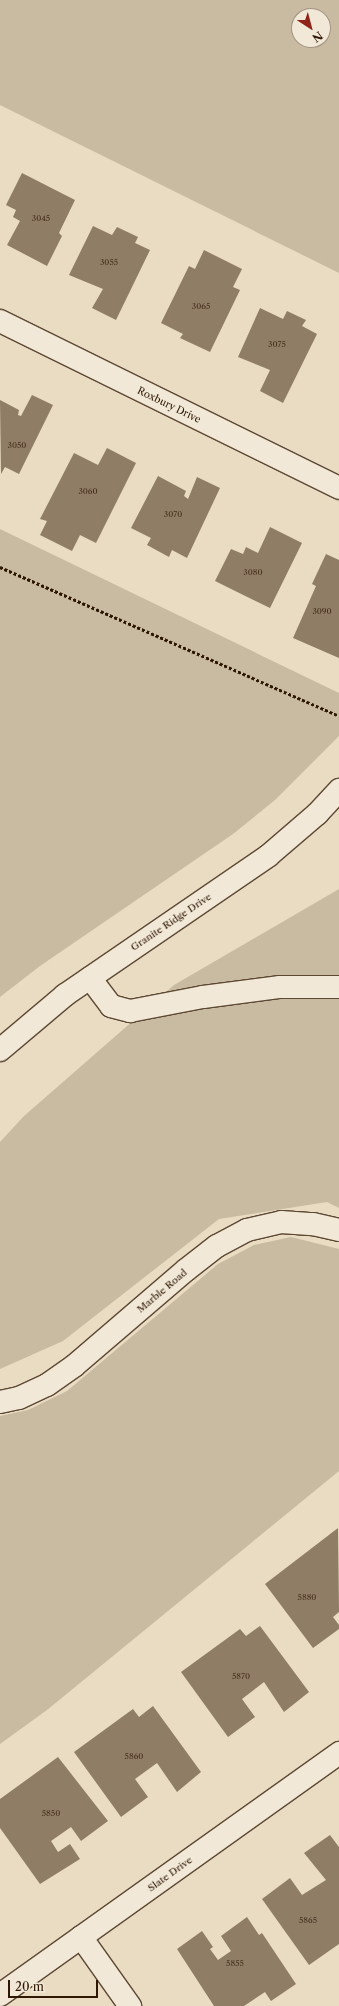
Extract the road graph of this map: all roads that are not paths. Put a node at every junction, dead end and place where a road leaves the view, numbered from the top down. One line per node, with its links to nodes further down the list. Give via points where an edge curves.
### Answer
1 (0, 321): 2 (street, Roxbury Drive)
2 (339, 488)
3 (339, 790): 4 (street, Granite Ridge Drive, via 317,814 268,856)
4 (90, 978): 5 (street, via 111,1006 130,1011 280,987); 6 (street, Granite Ridge Drive, via 22,1029)
5 (339, 987)
6 (0, 1050)
7 (339, 1230): 8 (street, Marble Road, via 313,1224 282,1222 247,1230 217,1246 186,1270 74,1366 47,1385 19,1398)
8 (0, 1402)
9 (339, 1752): 10 (street, Slate Drive)
10 (81, 1937): 11 (street, Slate Drive); 12 (street)
11 (0, 1995)
12 (130, 2006)

